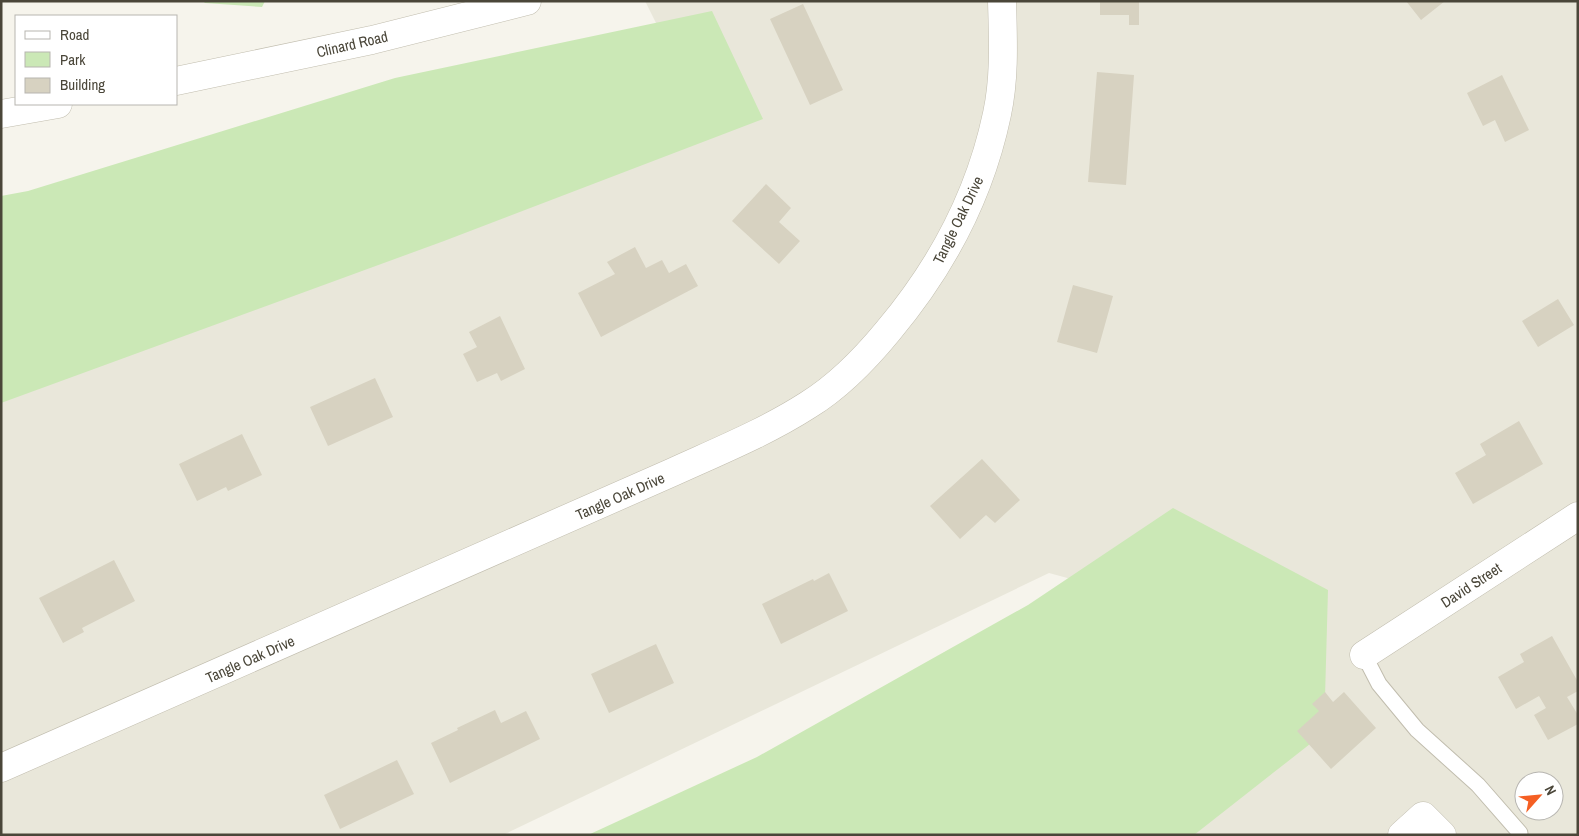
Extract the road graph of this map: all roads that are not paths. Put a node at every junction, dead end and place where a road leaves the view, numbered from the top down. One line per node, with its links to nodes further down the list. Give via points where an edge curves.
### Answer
1 (527, 1): 3 (street, Clinard Road, via 372,40)
2 (1002, 1): 8 (street, Tangle Oak Drive, via 1003,66 997,114 982,170 964,214 942,257 909,306 871,352 837,384 809,405 768,428 690,464)
3 (178, 81)
4 (52, 105): 5 (street)
5 (1, 114)
6 (1578, 516): 7 (street, David Street)
7 (1364, 655): 9 (lane, via 1380,684 1417,730 1478,785)
8 (1, 768)
9 (1520, 834)
10 (1402, 835): 11 (street, via 1423,816)
11 (1442, 835)

